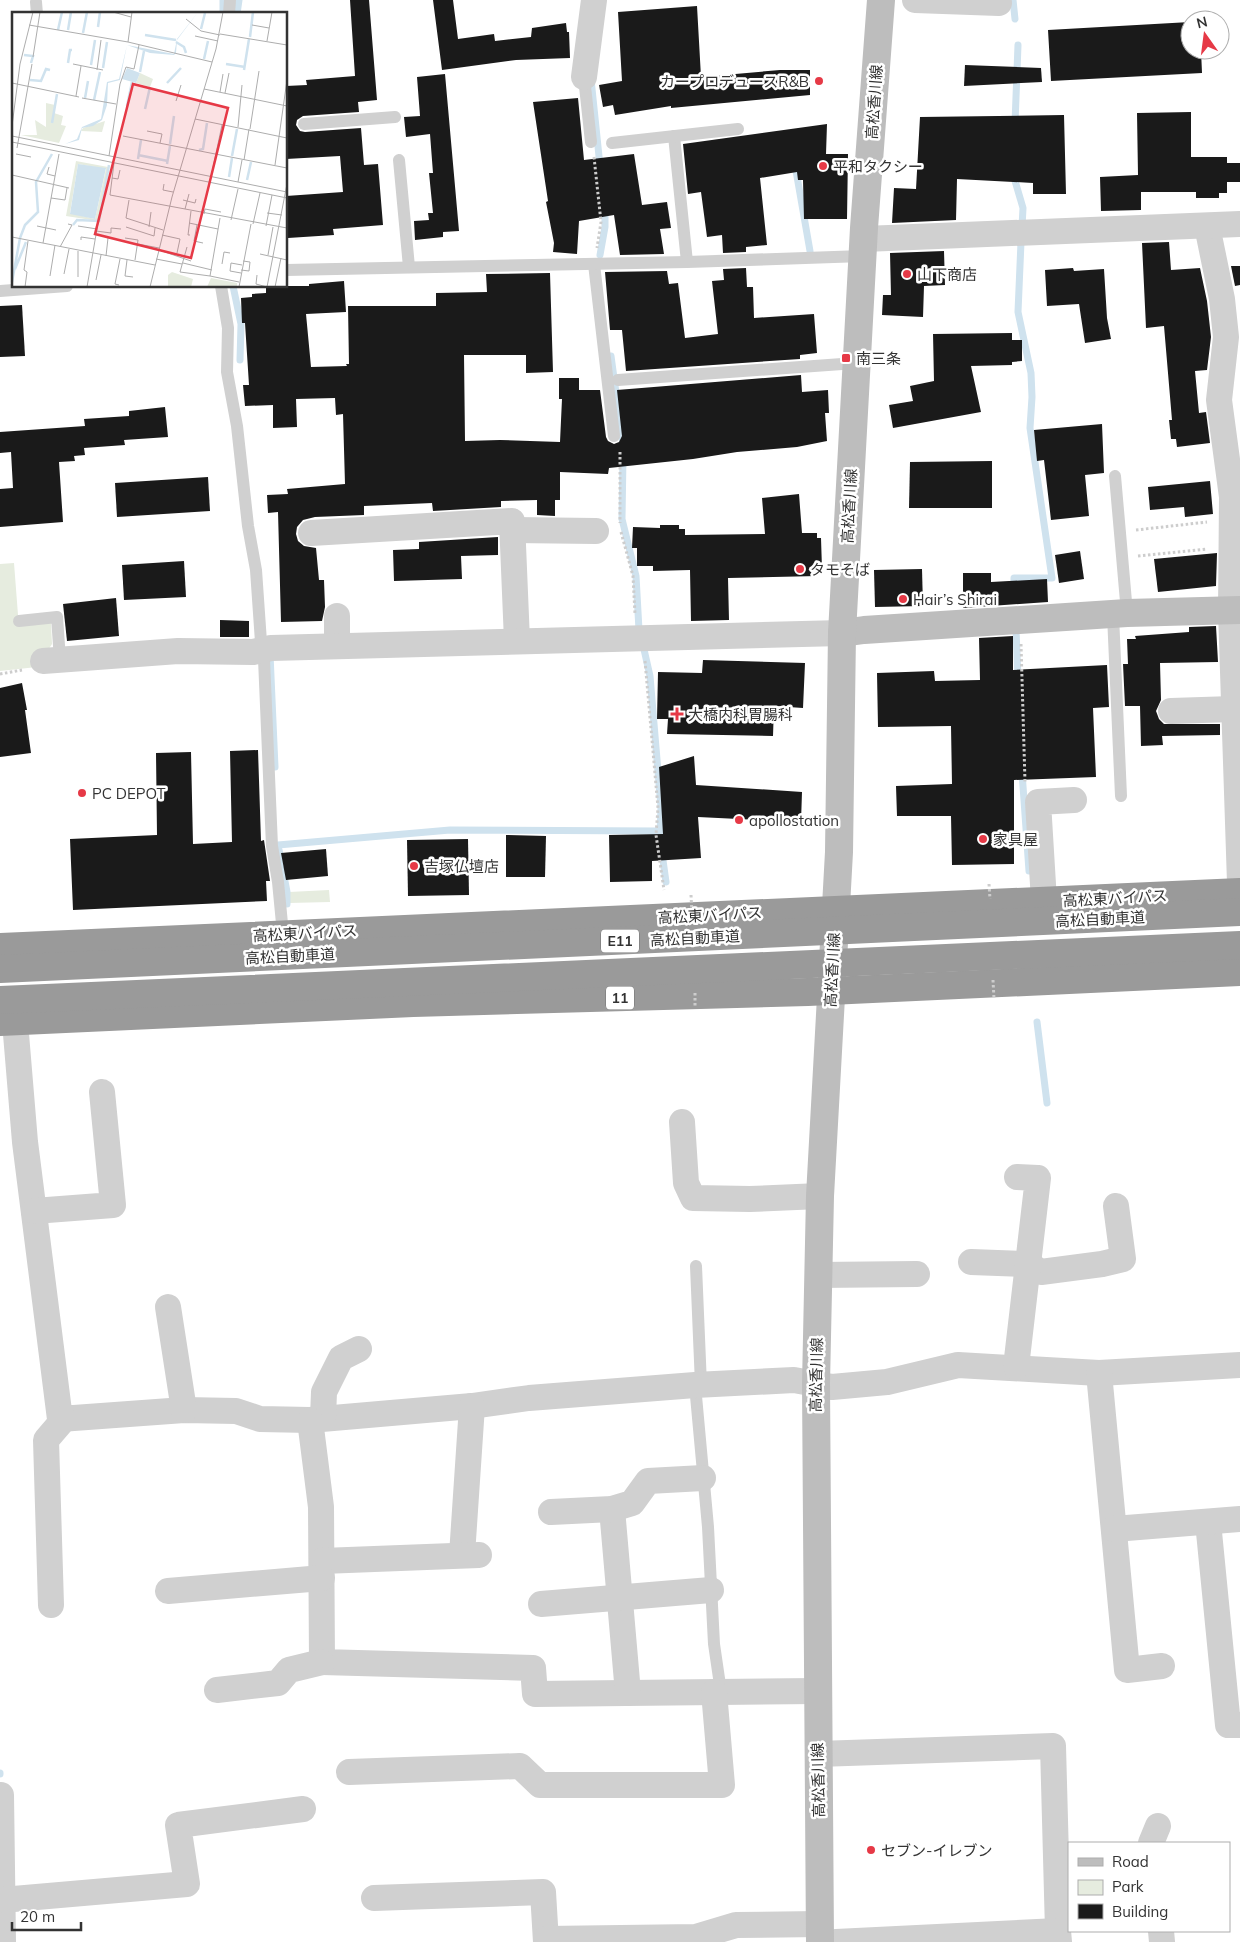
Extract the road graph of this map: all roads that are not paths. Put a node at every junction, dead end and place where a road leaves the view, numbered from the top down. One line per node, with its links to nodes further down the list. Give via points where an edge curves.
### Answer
1 (594, 0): 5 (street)
2 (881, 0): 15 (main road, 高松香川線)
3 (915, 0): 4 (street)
4 (999, 4)
5 (584, 77): 10 (lane)
6 (395, 117): 7 (lane)
7 (304, 124)
8 (738, 129): 9 (lane)
9 (674, 136): 11 (lane); 16 (lane)
10 (591, 142)
11 (612, 143)
12 (399, 160): 18 (lane)
13 (1240, 224): 14 (street)
14 (1207, 226): 15 (street); 30 (street, via 1226,337 1219,400 1231,477)
15 (864, 247): 16 (lane); 23 (main road, 高松香川線)
16 (687, 262): 17 (lane)
17 (594, 264): 18 (lane); 25 (lane)
18 (409, 267): 19 (lane)
19 (288, 270)
20 (35, 288): 22 (lane)
21 (221, 288): 37 (lane, via 228,328 227,372 256,570)
22 (0, 291)
23 (856, 363): 24 (lane); 34 (main road, 高松香川線)
24 (618, 380)
25 (614, 436)
26 (1115, 476): 31 (lane, via 1122,558)
27 (513, 530): 28 (street); 29 (street, via 512,521); 35 (street)
28 (596, 531)
29 (311, 533)
30 (1236, 611): 31 (main road); 39 (street)
31 (1120, 614): 34 (main road); 41 (lane)
32 (336, 616): 36 (street)
33 (19, 621): 38 (lane, via 57,617)
34 (842, 633): 35 (street); 46 (main road, 高松香川線)
35 (516, 641): 36 (street)
36 (337, 646): 37 (street)
37 (263, 650): 38 (street, via 178,651); 48 (lane, via 272,846)
38 (52, 660)
39 (1233, 709): 40 (street); 43 (street)
40 (1171, 710)
41 (1121, 796)
42 (1074, 800): 45 (street, via 1038,802)
43 (1240, 883)
44 (1240, 892): 45 (highway, 高松東バイパス)
45 (1044, 901): 46 (highway, 高松東バイパス)
46 (835, 909): 48 (highway, 高松東バイパス); 53 (main road, 高松香川線)
47 (1240, 912): 51 (highway, 高松自動車道 / E11, bridge)
48 (283, 934): 50 (highway, 高松東バイパス)
49 (1240, 945): 54 (highway, 高松自動車道 / E11, bridge)
50 (0, 947)
51 (0, 969)
52 (1240, 972): 53 (highway, 11)
53 (831, 991): 54 (highway, 11); 58 (main road, 高松香川線)
54 (5, 1015): 60 (street)
55 (102, 1092): 60 (street, via 114,1205)
56 (682, 1122): 58 (street, via 686,1183 693,1198)
57 (1016, 1177): 62 (street, via 1038,1178)
58 (820, 1196): 65 (main road, 高松香川線)
59 (1116, 1206): 62 (street, via 1123,1259 1040,1272)
60 (34, 1211): 75 (street, via 60,1419)
61 (971, 1262): 62 (street)
62 (1028, 1264): 69 (street)
63 (696, 1266): 72 (lane)
64 (917, 1274): 65 (street)
65 (818, 1275): 71 (main road, 高松香川線)
66 (168, 1307): 74 (street)
67 (359, 1349): 76 (street, via 341,1358 324,1392)
68 (1240, 1365): 70 (street)
69 (1016, 1367): 70 (street); 71 (street, via 958,1365 887,1382 832,1387)
70 (1099, 1373): 82 (street)
71 (816, 1384): 72 (street, via 794,1380); 93 (main road, 高松香川線)
72 (698, 1385): 73 (street, via 530,1398); 77 (lane)
73 (472, 1406): 76 (street); 83 (street, via 471,1555)
74 (184, 1410): 75 (street); 76 (street, via 236,1411 260,1419)
75 (64, 1419): 88 (street, via 46,1440)
76 (317, 1419): 83 (street)
77 (703, 1478): 78 (street, via 648,1481 632,1503); 84 (lane)
78 (612, 1509): 79 (street); 86 (street)
79 (551, 1512)
80 (1240, 1519): 81 (street)
81 (1208, 1522): 82 (street); 89 (street)
82 (1114, 1529): 91 (street, via 1127,1670)
83 (322, 1570): 85 (street); 90 (street)
84 (711, 1590): 86 (street); 94 (lane)
85 (168, 1591)
86 (620, 1598): 87 (street); 95 (street)
87 (542, 1604)
88 (51, 1605)
89 (1229, 1626): 96 (street, via 1228,1725)
90 (322, 1662): 92 (street, via 289,1670 278,1683); 95 (street, via 533,1668 535,1694)
91 (1162, 1666)
92 (217, 1690)
93 (817, 1691): 94 (street); 97 (main road, 高松香川線)
94 (718, 1692): 95 (street); 98 (street, via 722,1785 540,1785 520,1766)
95 (628, 1693)
96 (1240, 1725)
97 (818, 1754): 103 (main road, 高松香川線); 104 (street, via 1053,1746)
98 (349, 1772)
99 (1, 1795): 101 (street)
100 (303, 1809): 101 (street, via 178,1824 187,1884)
101 (1, 1885): 106 (street)
102 (374, 1898): 105 (street, via 543,1892)
103 (825, 1936): 104 (street); 105 (street, via 736,1924 696,1937)
104 (1058, 1936)
105 (546, 1940)
106 (3, 1942)

